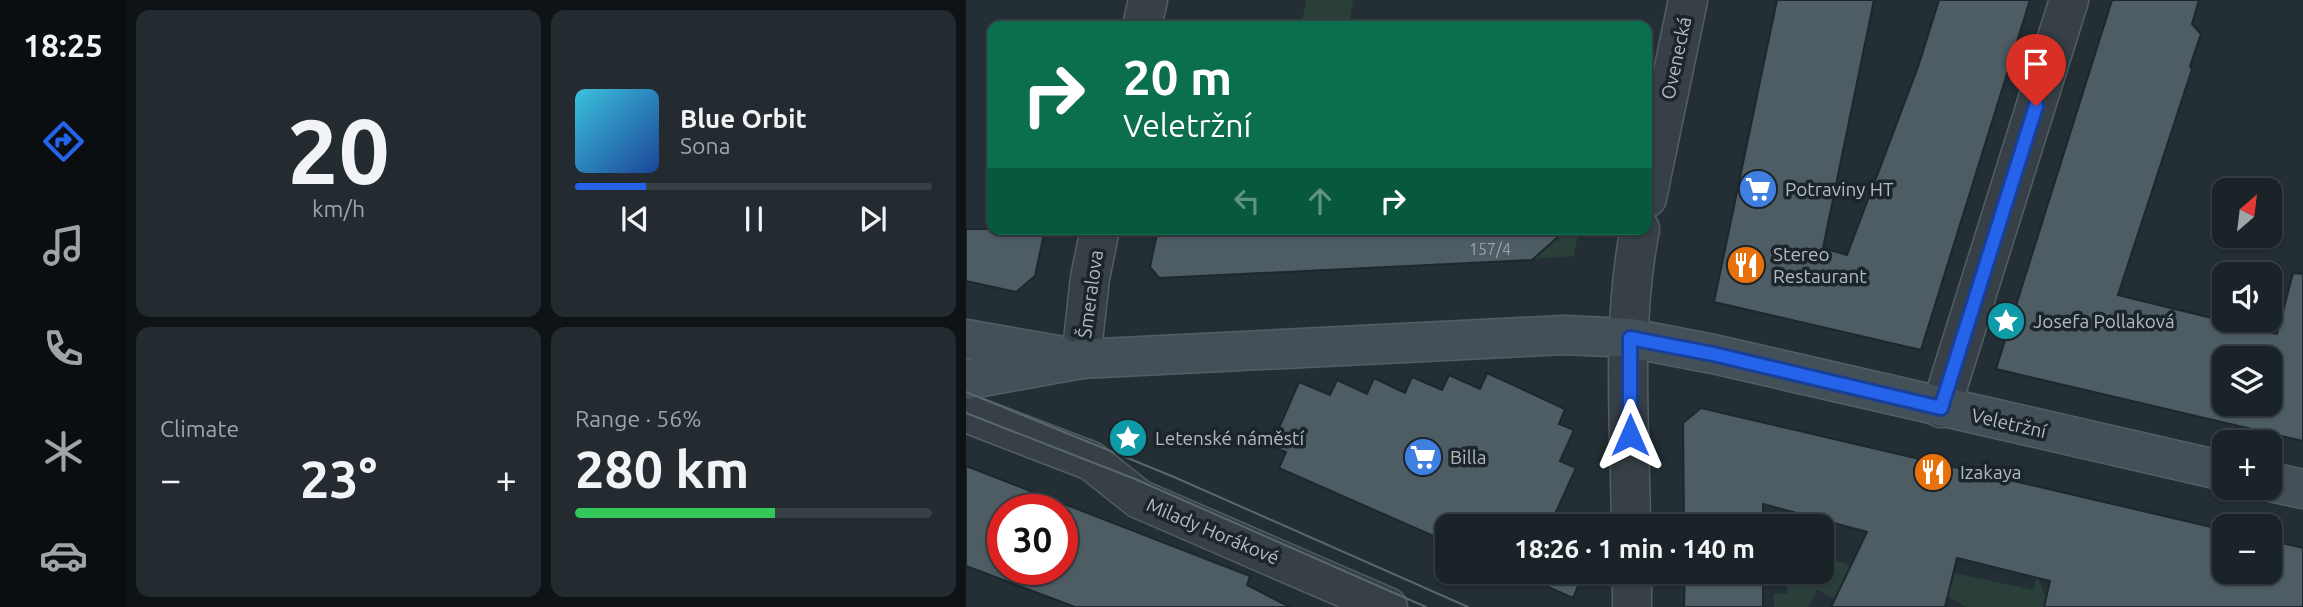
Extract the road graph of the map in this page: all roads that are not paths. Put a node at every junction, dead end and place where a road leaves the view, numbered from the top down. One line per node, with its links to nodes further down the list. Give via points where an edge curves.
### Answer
1 (1148, 0): 4 (street)
2 (1688, 0): 5 (street, Ovenecká)
3 (2069, 0): 12 (street)
4 (1143, 21)
5 (1652, 174)
6 (1099, 235): 10 (street, Šmeralova)
7 (1639, 235): 8 (street, via 1632,272)
8 (1630, 338): 10 (main road, via 1564,335); 12 (main road, Veletržní); 17 (street)
9 (966, 339): 10 (main road)
10 (1081, 359): 11 (main road)
11 (966, 380)
12 (1941, 408): 14 (main road, Veletržní)
13 (966, 413): 19 (street, Milady Horákové, via 1091,461 1139,499)
14 (2212, 468)
15 (2282, 485): 16 (main road)
16 (2303, 489)
17 (1631, 514)
18 (1632, 584): 20 (street)
19 (1388, 607)
20 (1632, 607)

